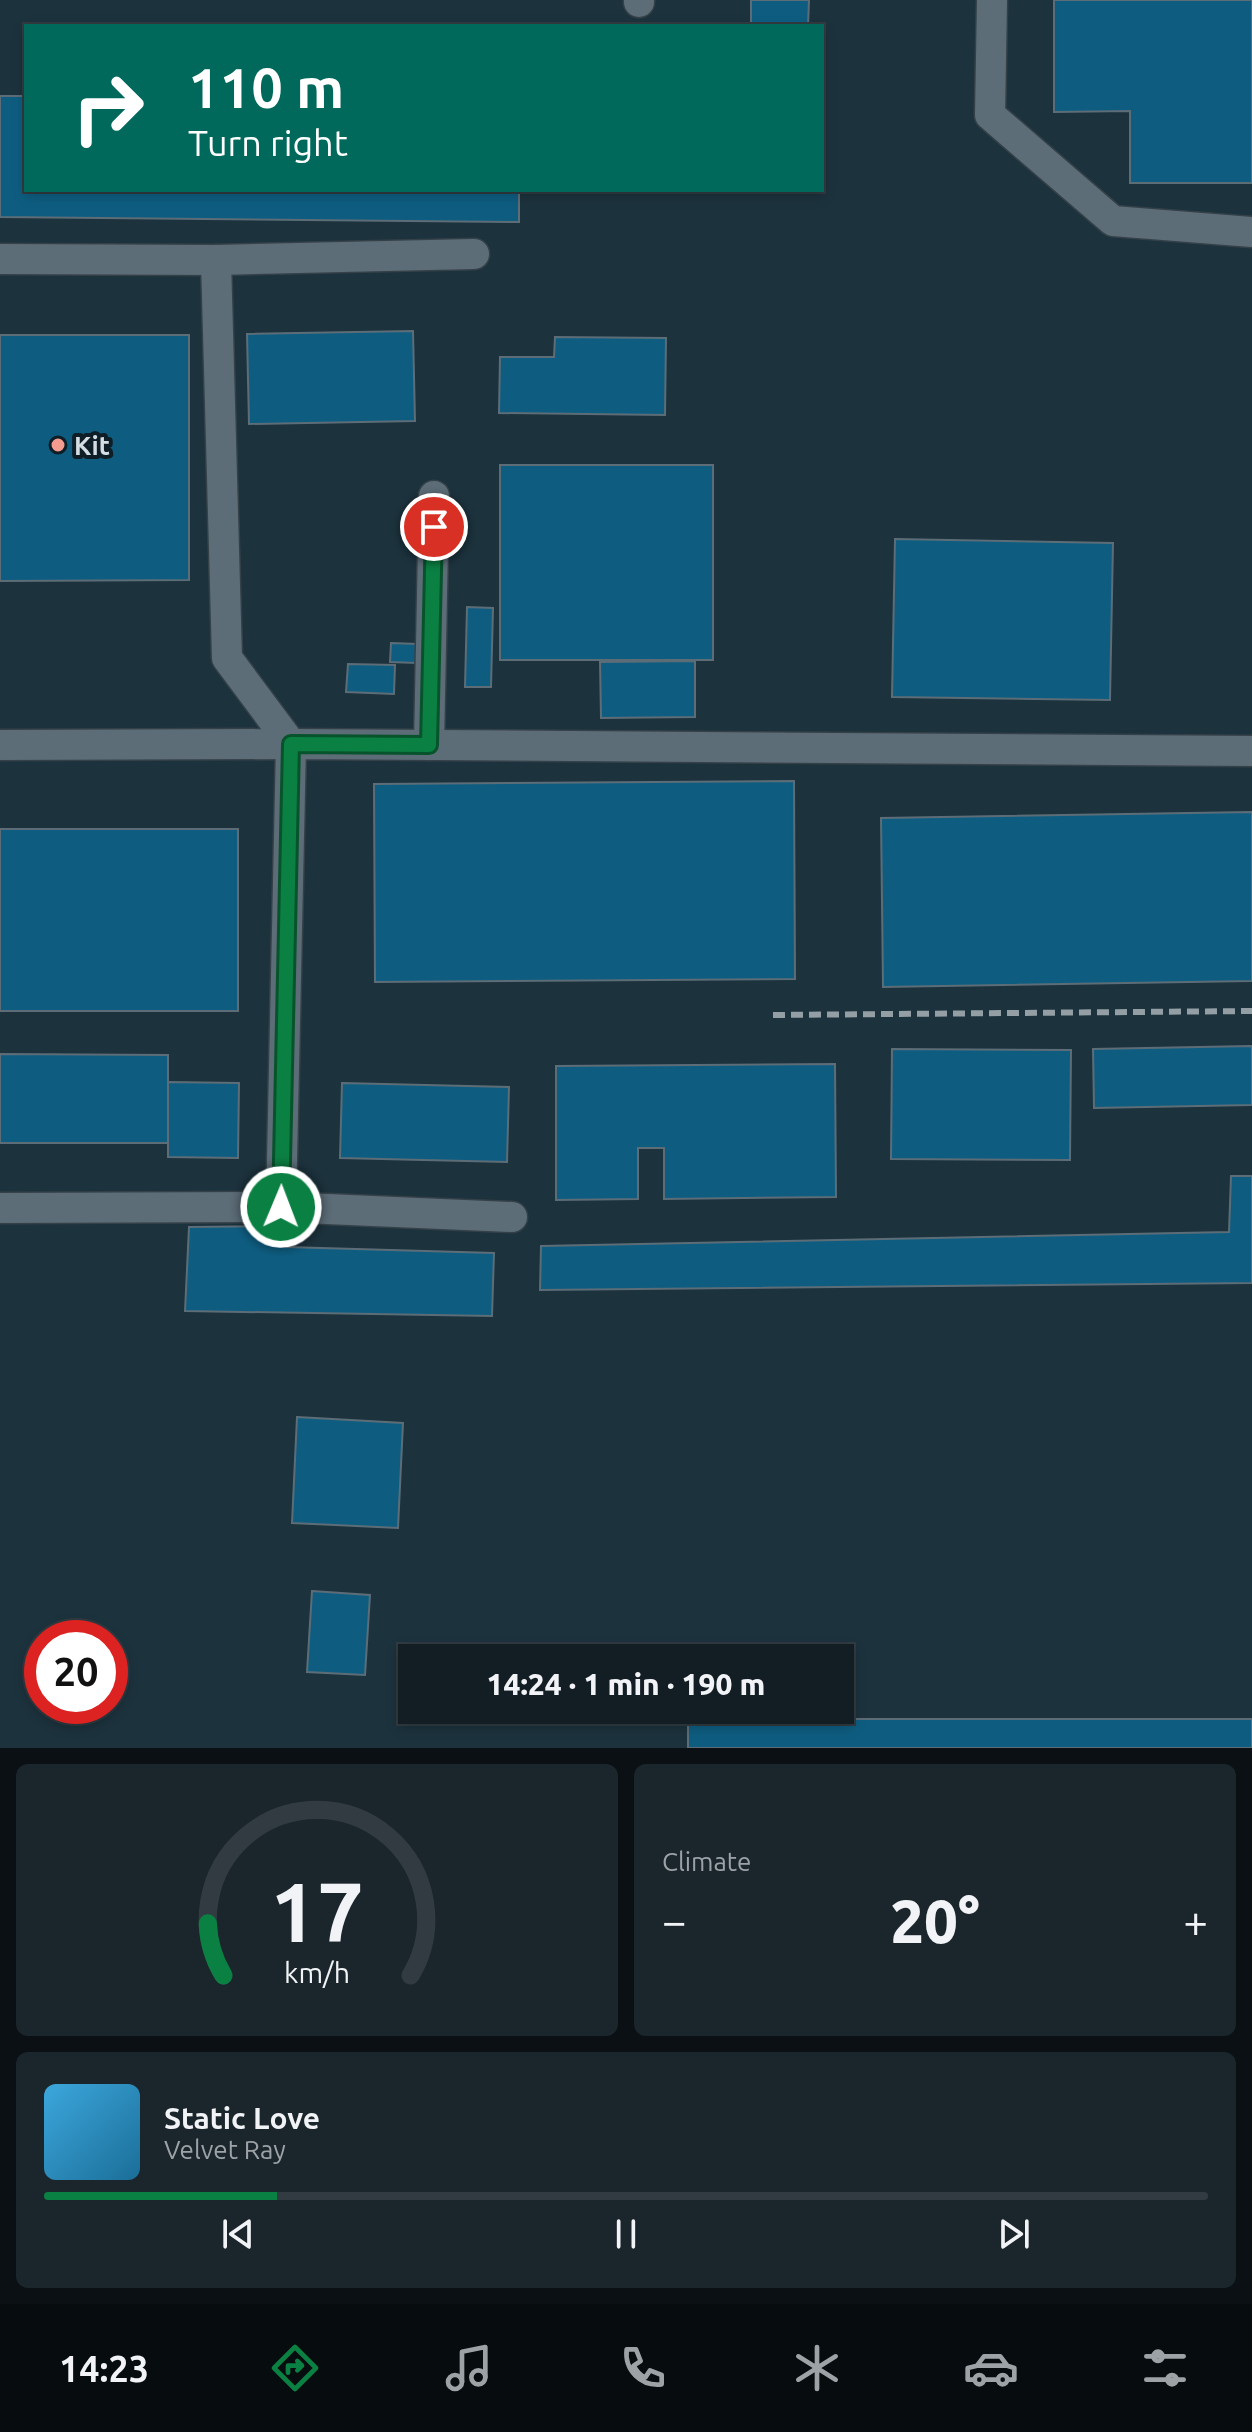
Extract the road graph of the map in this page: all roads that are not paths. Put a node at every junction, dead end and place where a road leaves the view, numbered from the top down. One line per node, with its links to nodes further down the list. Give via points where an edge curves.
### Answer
1 (992, 0): 2 (lane, via 990,115 1113,221)
2 (1252, 232)
3 (474, 254): 5 (lane)
4 (0, 259): 5 (lane)
5 (216, 260): 7 (lane, via 227,658)
6 (434, 496): 9 (lane)
7 (291, 744): 8 (lane); 9 (lane); 11 (lane)
8 (0, 745)
9 (429, 745): 10 (lane)
10 (1252, 751)
11 (281, 1207): 12 (lane); 13 (lane)
12 (0, 1208)
13 (512, 1217)

